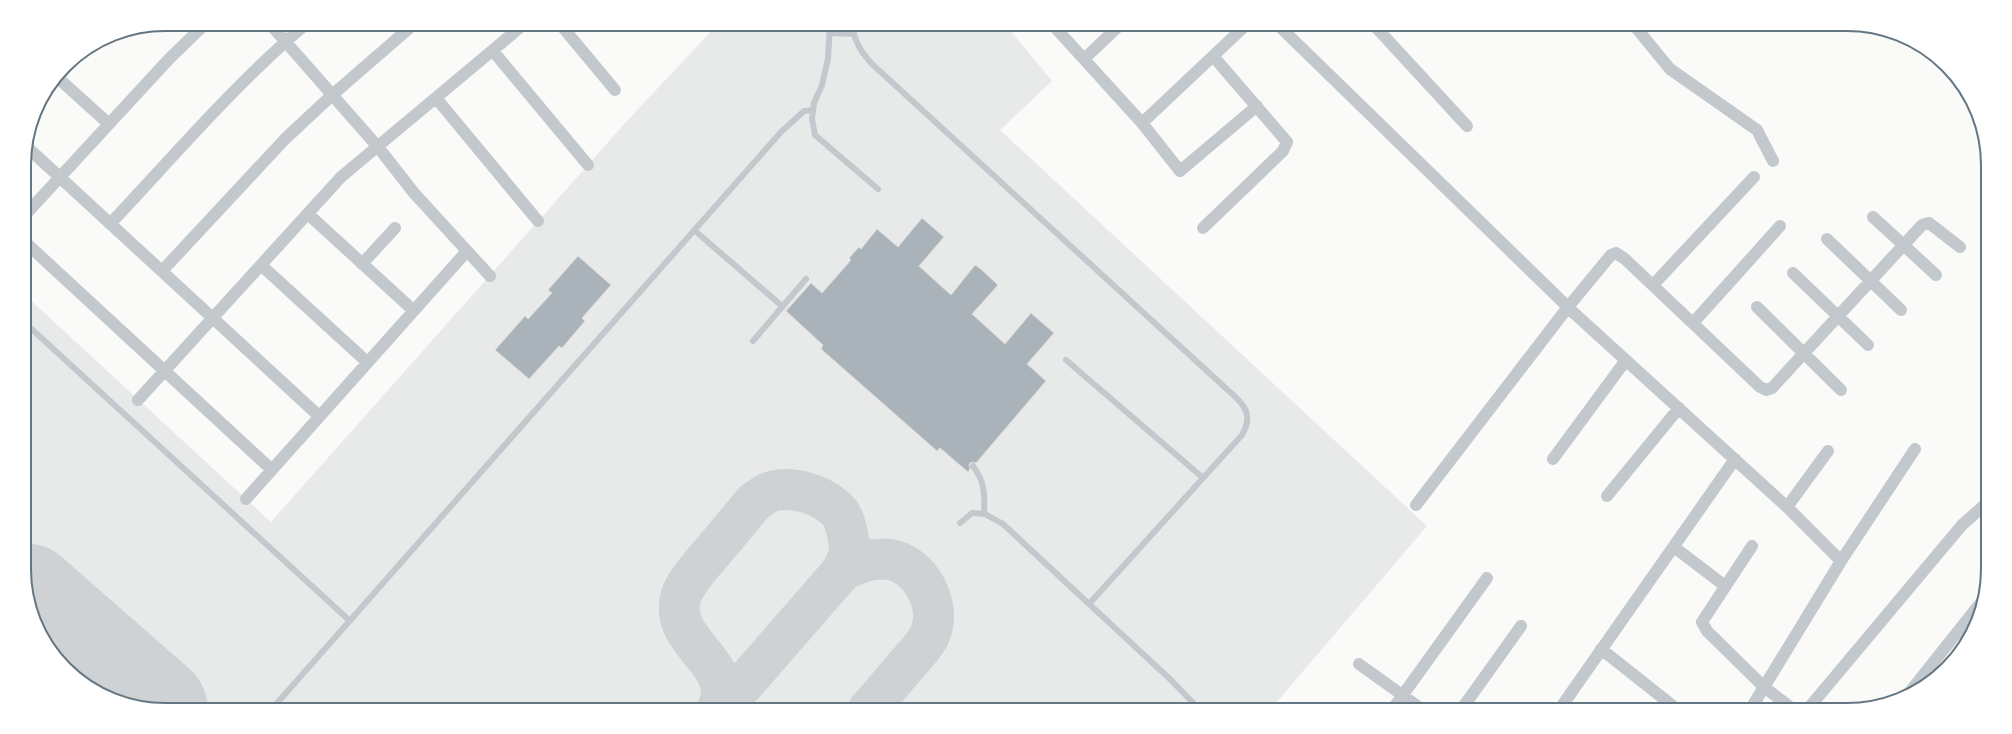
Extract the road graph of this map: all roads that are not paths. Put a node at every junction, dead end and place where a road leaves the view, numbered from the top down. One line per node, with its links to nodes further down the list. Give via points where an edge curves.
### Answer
1 (198, 31): 27 (street)
2 (276, 31): 16 (street)
3 (298, 31): 16 (street)
4 (406, 31): 22 (street)
5 (516, 31): 17 (street)
6 (566, 31): 21 (street)
7 (853, 31): 15 (lane)
8 (1058, 31): 19 (street)
9 (1114, 31): 19 (street)
10 (1240, 31): 18 (street)
11 (1284, 31): 60 (street)
12 (1379, 31): 28 (street)
13 (1639, 31): 31 (street, via 1670,69 1757,130)
14 (830, 33): 15 (lane); 25 (lane, via 828,59)
15 (853, 34): 85 (lane, via 860,50 872,64 1240,402 1248,414 1248,424 1242,435)
16 (285, 42): 22 (street); 40 (street, via 228,98)
17 (493, 51): 23 (street); 32 (street)
18 (1213, 56): 24 (street); 26 (street)
19 (1084, 59): 26 (street)
20 (61, 81): 27 (street)
21 (615, 90)
22 (331, 96): 29 (street); 52 (street, via 285,139)
23 (436, 98): 29 (street); 39 (street)
24 (1257, 106): 26 (street, via 1180,171); 43 (street, via 1285,138 1286,145 1283,151)
25 (813, 110): 35 (lane, via 815,134); 44 (lane, via 804,112 781,132)
26 (1142, 123)
27 (108, 124): 33 (street)
28 (1467, 126)
29 (378, 147): 37 (street, via 341,177); 49 (street, via 414,193)
30 (32, 152): 33 (street)
31 (1773, 161)
32 (588, 165)
33 (60, 178): 36 (street); 40 (street)
34 (1754, 178): 58 (street)
35 (878, 189)
36 (31, 209)
37 (308, 214): 50 (street); 51 (street)
38 (1873, 217): 46 (street)
39 (538, 221)
40 (110, 224): 52 (street)
41 (1780, 226): 66 (street)
42 (395, 228): 50 (street)
43 (1204, 228)
44 (694, 230): 59 (lane); 100 (lane)
45 (1827, 240): 57 (street)
46 (1904, 245): 47 (street, via 1925,223 1929,223); 54 (street); 57 (street)
47 (1960, 246)
48 (31, 248): 74 (street)
49 (467, 251): 55 (street); 62 (street)
50 (362, 264): 62 (street)
51 (261, 265): 65 (street); 73 (street)
52 (162, 272): 65 (street)
53 (1793, 273): 64 (street)
54 (1936, 275)
55 (490, 276)
56 (806, 279): 59 (lane)
57 (1870, 282): 63 (street); 64 (street)
58 (1653, 285): 60 (street, via 1616,253 1611,255); 66 (street)
59 (782, 306): 68 (lane)
60 (1568, 307): 72 (street); 88 (street)
61 (1758, 307): 70 (street)
62 (413, 310): 73 (street)
63 (1901, 310)
64 (1838, 316): 69 (street); 70 (street)
65 (213, 318): 74 (street); 78 (street)
66 (1693, 323): 70 (street, via 1766,390 1772,388)
67 (31, 329): 100 (lane)
68 (753, 341)
69 (1868, 345)
70 (1803, 354): 75 (street)
71 (1066, 360): 85 (lane)
72 (1626, 360): 77 (street); 82 (street)
73 (367, 362): 78 (street)
74 (165, 371): 76 (street); 84 (street)
75 (1841, 390)
76 (138, 400)
77 (1679, 408): 81 (street); 86 (street)
78 (319, 416): 84 (street)
79 (1915, 449): 95 (street)
80 (1828, 451): 89 (street)
81 (1735, 459): 89 (street); 93 (street)
82 (1553, 460)
83 (973, 466): 91 (lane, via 984,486)
84 (272, 470): 87 (street)
85 (1202, 477): 98 (lane)
86 (1607, 496)
87 (246, 499)
88 (1416, 505)
89 (1787, 507): 95 (street)
90 (1981, 508): 116 (street, via 1962,526)
91 (984, 514): 92 (lane, via 972,513); 98 (lane, via 1002,524)
92 (960, 523)
93 (1674, 546): 97 (street); 102 (street)
94 (1752, 546): 97 (street)
95 (1841, 561): 105 (street)
96 (1487, 578): 106 (street)
97 (1725, 586): 105 (street, via 1704,617 1703,627)
98 (1089, 604): 108 (lane)
99 (1974, 611): 104 (street)
100 (350, 621): 107 (lane)
101 (1521, 626): 111 (street)
102 (1601, 649): 112 (street); 113 (street)
103 (1358, 664): 106 (street)
104 (1919, 682)
105 (1764, 687): 114 (street); 115 (street)
106 (1402, 696): 109 (street); 110 (street)
107 (277, 703)
108 (1193, 703)
109 (1397, 703)
110 (1412, 703)
111 (1466, 703)
112 (1564, 703)
113 (1669, 703)
114 (1754, 703)
115 (1785, 703)
116 (1813, 703)

